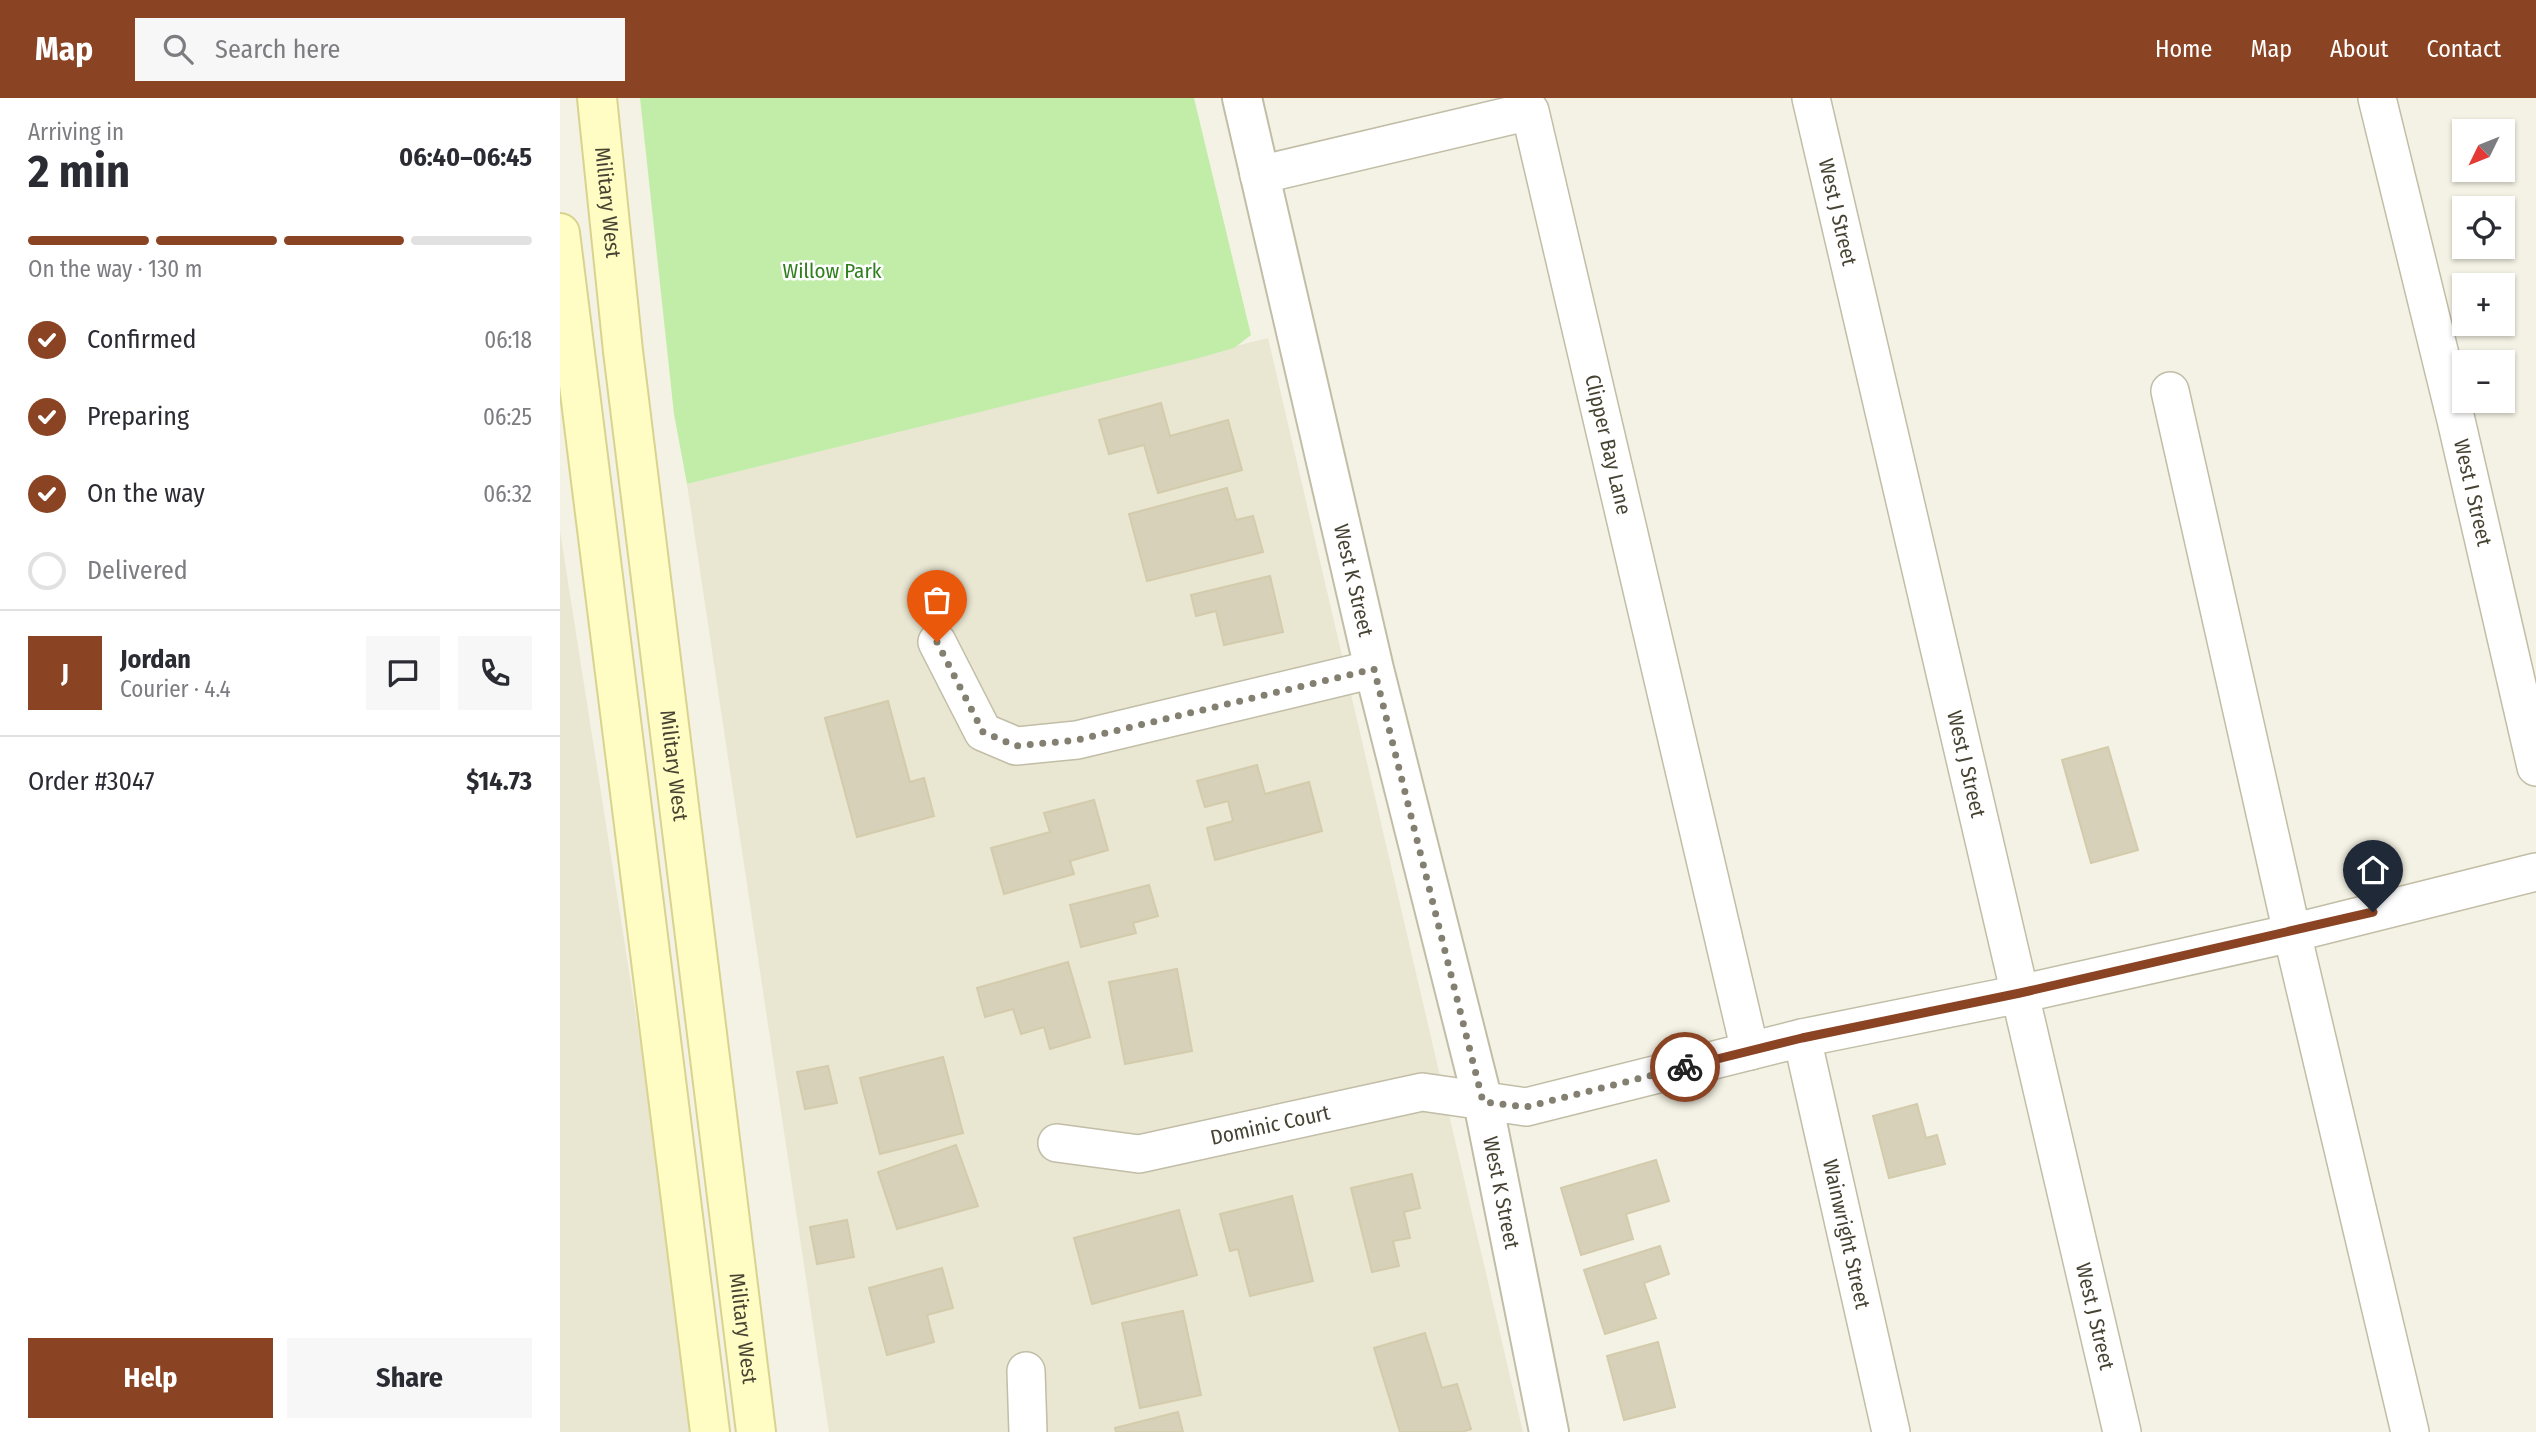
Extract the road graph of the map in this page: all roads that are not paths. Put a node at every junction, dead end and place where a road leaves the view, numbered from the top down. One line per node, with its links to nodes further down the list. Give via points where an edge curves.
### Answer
1 (597, 98): 20 (main road, Military West, via 625,365)
2 (1242, 98): 5 (street, West K Street)
3 (1811, 98): 13 (street, West J Street)
4 (2377, 98): 10 (street, West I Street)
5 (1259, 175): 9 (street, West K Street); 15 (street, Clipper Bay Lane, via 1530,111)
6 (560, 233): 19 (main road)
7 (2169, 391): 12 (street)
8 (937, 642): 9 (street, via 983,732 1016,746 1077,740)
9 (1374, 669): 16 (street, West K Street)
10 (2536, 767)
11 (2536, 872): 12 (street, Dominic Court)
12 (2292, 933): 13 (street, Dominic Court); 25 (street)
13 (2020, 993): 14 (street, Dominic Court); 24 (street, West J Street)
14 (1802, 1038): 15 (street, Dominic Court); 23 (street, Wainwright Street)
15 (1750, 1051): 16 (street, Dominic Court, via 1526,1107)
16 (1483, 1102): 17 (street, Dominic Court, via 1422,1092 1139,1154); 22 (street, West K Street)
17 (1057, 1143)
18 (1026, 1371): 21 (street)
19 (710, 1432)
20 (755, 1432)
21 (1028, 1432)
22 (1549, 1432)
23 (1891, 1432)
24 (2122, 1432)
25 (2410, 1432)

